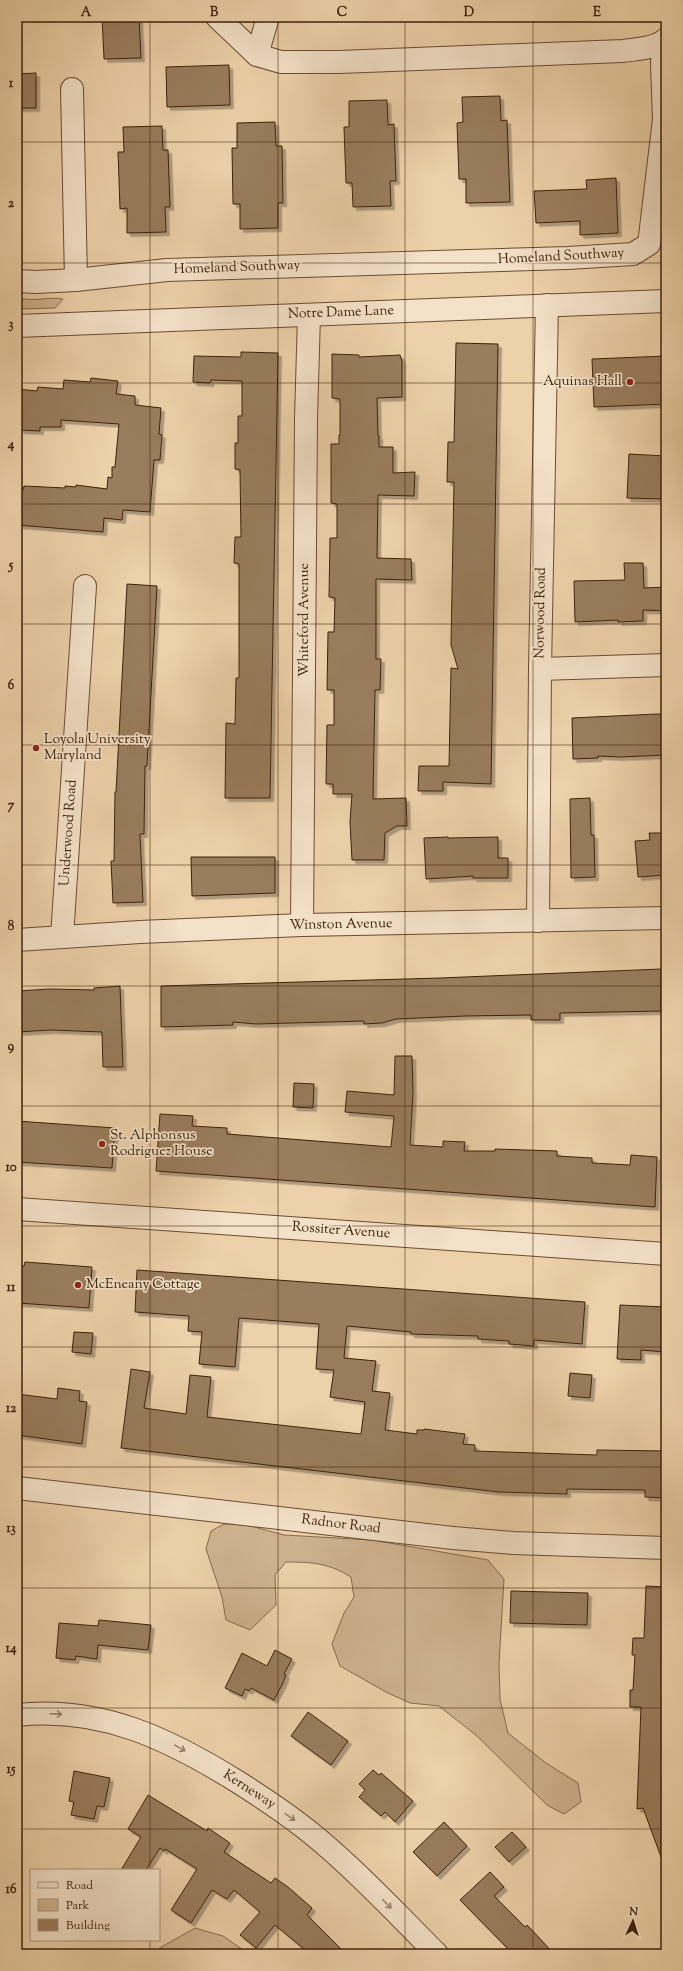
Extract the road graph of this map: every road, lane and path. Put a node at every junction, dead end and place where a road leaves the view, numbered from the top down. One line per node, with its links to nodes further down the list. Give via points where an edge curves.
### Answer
1 (217, 17): 4 (street, Homeland Southway)
2 (268, 17): 4 (street)
3 (664, 40): 4 (street, Homeland Southway, via 647,48 623,51 339,62 281,62); 6 (street, Homeland Southway, via 664,119 649,244 633,254 552,259 167,270)
4 (257, 55)
5 (72, 89): 6 (street)
6 (76, 280): 7 (street, Homeland Southway)
7 (17, 281)
8 (666, 301): 9 (street, Notre Dame Lane)
9 (548, 305): 10 (street, Notre Dame Lane); 14 (street, Norwood Road)
10 (309, 315): 11 (street, Notre Dame Lane); 17 (street, Whiteford Avenue)
11 (17, 326)
12 (85, 586): 18 (street, Underwood Road)
13 (666, 665): 14 (street)
14 (540, 669): 16 (street, Norwood Road)
15 (666, 918): 16 (street, Winston Avenue)
16 (538, 921): 17 (street, Winston Avenue)
17 (302, 925): 18 (street, Winston Avenue)
18 (62, 937): 19 (street, Winston Avenue)
19 (17, 940)
20 (17, 1209): 21 (street, Rossiter Avenue)
21 (666, 1254)
22 (17, 1488): 23 (street, Radnor Road, via 453,1538 513,1543)
23 (666, 1548)
24 (17, 1715): 25 (street, Kerneway, one-way to 25, via 58,1714 89,1717 119,1724 149,1733 200,1759 253,1791 324,1844)
25 (437, 1954)

